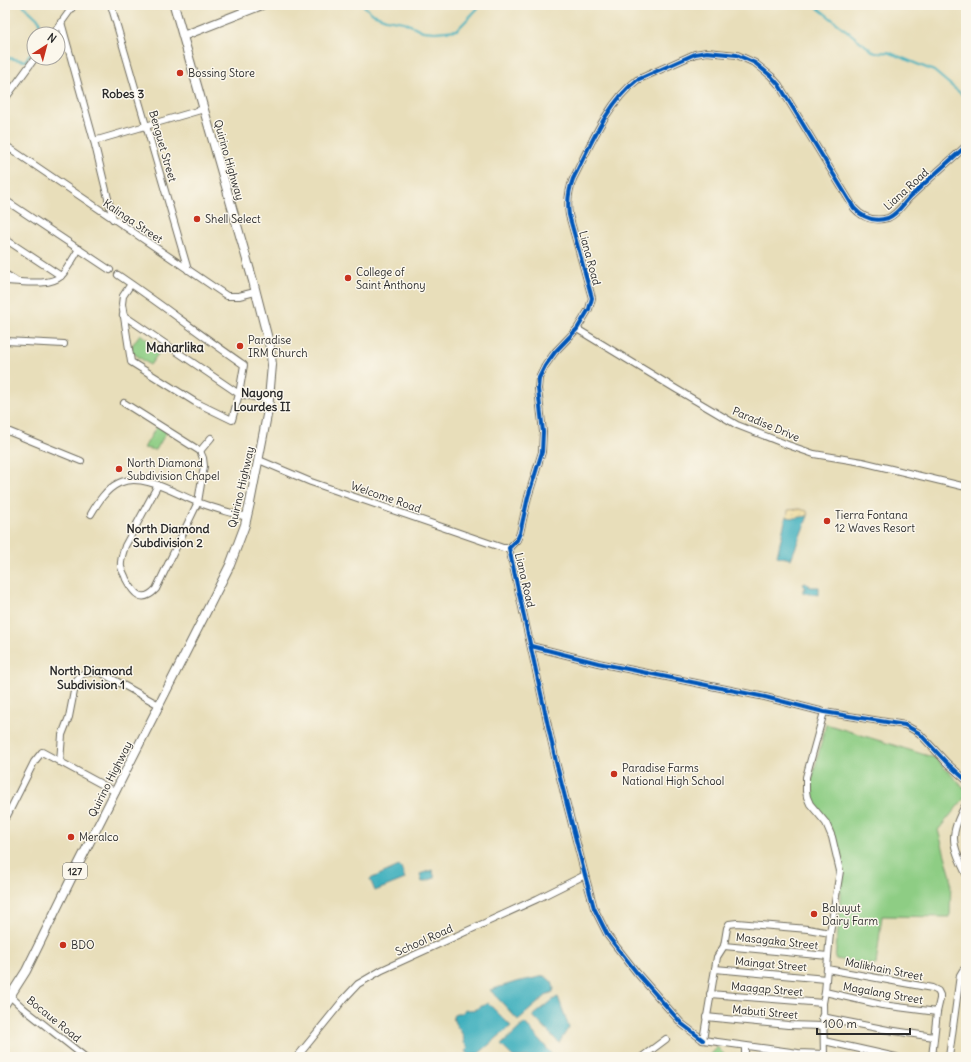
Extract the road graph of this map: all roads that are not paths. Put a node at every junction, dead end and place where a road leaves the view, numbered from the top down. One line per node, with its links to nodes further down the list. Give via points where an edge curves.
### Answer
1 (74, 5): 5 (street)
2 (111, 5): 11 (street, Benguet Street)
3 (174, 5): 7 (main road, Quirino Highway / 127)
4 (262, 5): 7 (main road)
5 (61, 22): 6 (street); 12 (street)
6 (58, 26)
7 (184, 36): 10 (main road, Quirino Highway / 127)
8 (29, 66): 9 (street)
9 (5, 99)
10 (204, 110): 11 (street); 27 (main road, Quirino Highway / 127)
11 (146, 125): 12 (street); 20 (street, Benguet Street)
12 (94, 140): 16 (street)
13 (5, 145): 16 (street, Kalinga Street)
14 (966, 146): 29 (street, Liana Road, via 890,217 872,219 862,216 854,208 779,85 755,63 737,56 707,52 695,54 637,80 608,113 569,191 569,215 592,298 589,309)
15 (5, 200): 18 (street)
16 (113, 220): 20 (street, Kalinga Street)
17 (5, 239): 23 (street)
18 (79, 249): 19 (street); 23 (street)
19 (110, 270)
20 (188, 270): 27 (street, Kalinga Street, via 227,296)
21 (5, 274): 25 (street)
22 (118, 275): 26 (street)
23 (61, 276): 25 (street, via 45,283)
24 (5, 281): 25 (street)
25 (16, 281)
26 (131, 284): 28 (street, via 124,296); 32 (street, via 244,365)
27 (255, 292): 33 (main road, Quirino Highway / 127, via 270,347 272,365)
28 (123, 315): 32 (street); 32 (street, via 133,364 195,402 232,420)
29 (577, 329): 41 (street, Paradise Drive, via 737,425 814,454 862,462); 45 (street, Liana Road, via 555,352 539,378 542,452 520,533)
30 (5, 342): 31 (street)
31 (64, 344)
32 (239, 394): 33 (street)
33 (269, 400): 38 (main road, Quirino Highway / 127)
34 (124, 403): 37 (street)
35 (5, 430): 39 (street)
36 (211, 438): 37 (street)
37 (200, 451): 42 (street, via 204,466)
38 (258, 460): 44 (main road, Quirino Highway / 127); 45 (street, Welcome Road, via 311,482)
39 (81, 461)
40 (158, 485): 42 (street); 42 (street, via 121,557 121,569 137,595 144,597 156,589); 43 (street, via 136,480 120,482 108,491)
41 (966, 487)
42 (198, 502): 44 (street)
43 (91, 514)
44 (247, 517): 47 (main road, Quirino Highway / 127, via 230,565)
45 (509, 548): 46 (street, Liana Road)
46 (531, 646): 48 (street); 55 (street, Liana Road, via 556,762)
47 (159, 705): 49 (street, via 100,672 81,675 75,684 69,717 62,735); 51 (main road, Quirino Highway / 127)
48 (824, 712): 50 (street, via 905,725 919,734); 56 (street, via 806,777 806,791 810,804 826,823 832,837 840,871)
49 (60, 762): 51 (street); 53 (street, via 42,752 34,762)
50 (966, 780)
51 (116, 792): 64 (main road, Quirino Highway / 127, via 26,971)
52 (966, 804): 54 (street, via 955,825 954,840 956,854)
53 (7, 816)
54 (966, 874)
55 (585, 875): 74 (street, Liana Road, via 594,908 608,936 682,1024); 80 (street, School Road, via 364,979 344,999)
56 (830, 933): 57 (street, via 737,923 729,925); 58 (street)
57 (724, 946): 58 (street, Masagaka Street); 59 (street, via 719,953)
58 (828, 956): 60 (street)
59 (715, 969): 62 (street, Maingat Street); 65 (street)
60 (827, 969): 62 (street); 68 (street, Malikhain Street, via 938,990 940,998)
61 (966, 969): 85 (street, via 960,975)
62 (826, 979): 63 (street)
63 (825, 992): 66 (street); 68 (street, Magalang Street, via 882,1005)
64 (8, 994): 67 (main road, Quirino Highway / 127); 79 (street, Bocaue Road)
65 (710, 994): 66 (street, Maagap Street); 69 (street)
66 (823, 1003): 70 (street)
67 (5, 1004)
68 (937, 1012): 72 (street)
69 (706, 1017): 71 (street, Mabuti Street); 74 (street)
70 (822, 1017): 71 (street); 72 (street)
71 (823, 1026): 75 (street)
72 (934, 1037): 84 (street)
73 (666, 1039): 81 (street)
74 (703, 1040): 76 (street)
75 (824, 1041): 78 (street); 83 (street)
76 (745, 1046): 77 (street); 82 (street)
77 (798, 1055): 78 (street)
78 (824, 1055)
79 (85, 1057)
80 (297, 1057)
81 (642, 1057)
82 (745, 1057)
83 (896, 1057)
84 (932, 1057)
85 (949, 1057)

